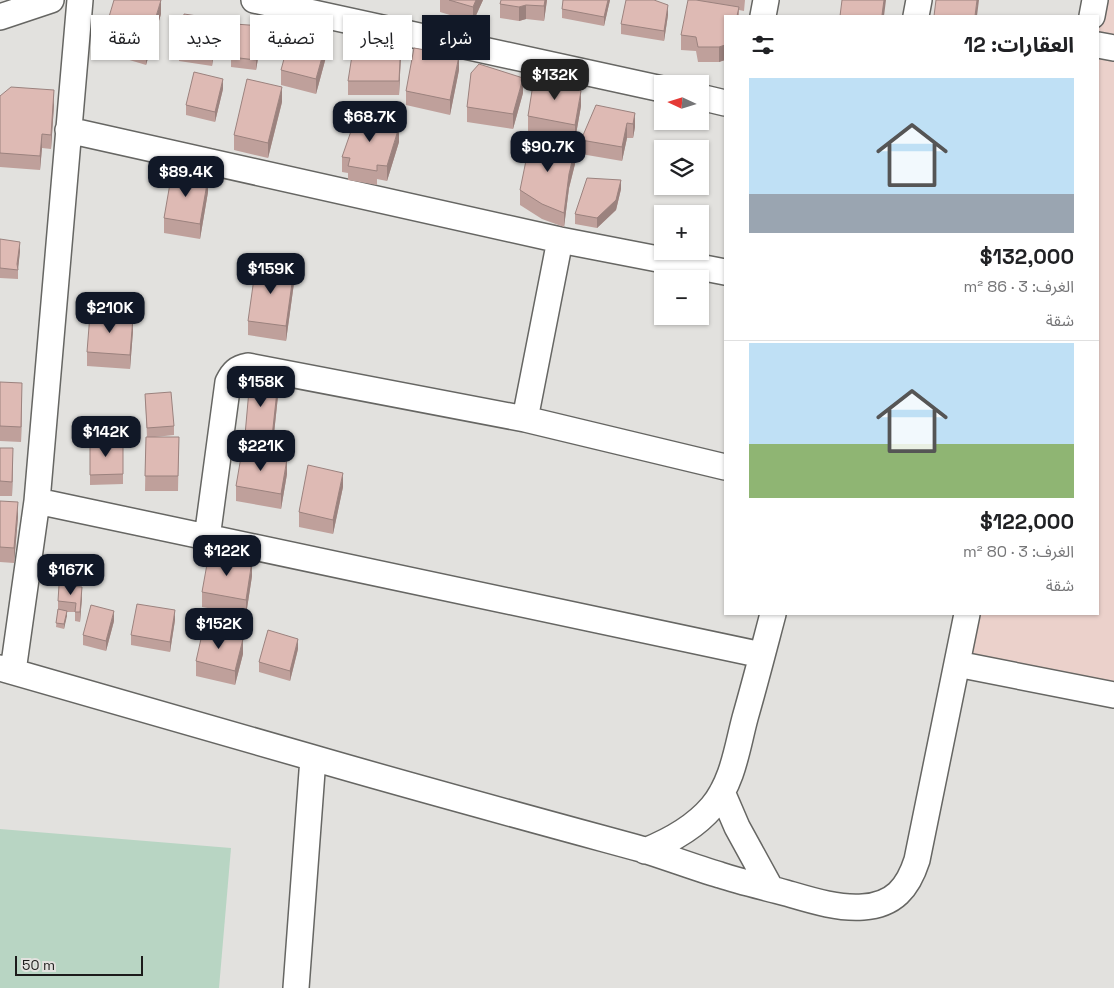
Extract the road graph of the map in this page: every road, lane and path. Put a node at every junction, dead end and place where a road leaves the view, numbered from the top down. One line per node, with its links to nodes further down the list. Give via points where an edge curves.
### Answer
1 (51, 0): 10 (street)
2 (80, 0): 16 (street)
3 (254, 0): 13 (street)
4 (766, 0): 7 (street)
5 (919, 0): 8 (street)
6 (1095, 0): 9 (street)
7 (763, 15)
8 (916, 15)
9 (1092, 15)
10 (0, 17)
11 (1099, 46): 12 (street)
12 (1114, 48)
13 (654, 87)
14 (709, 99): 15 (street)
15 (724, 103)
16 (68, 130): 17 (street); 21 (street)
17 (560, 240): 18 (street); 19 (street)
18 (724, 272)
19 (525, 420): 20 (street); 22 (street, via 258,366 240,367 228,382)
20 (724, 467)
21 (37, 501): 22 (street); 27 (street)
22 (207, 538): 25 (street)
23 (773, 615): 25 (street)
24 (967, 615): 26 (street)
25 (762, 655): 30 (street, via 735,762)
26 (957, 664): 28 (street); 32 (street, via 917,860 907,884 889,901 861,908 825,903)
27 (7, 669): 29 (street)
28 (1114, 695)
29 (312, 758): 31 (street); 33 (street)
30 (722, 792): 31 (street, via 712,807 688,828); 32 (street, via 740,835)
31 (645, 851): 32 (street)
32 (771, 889)
33 (296, 988)

